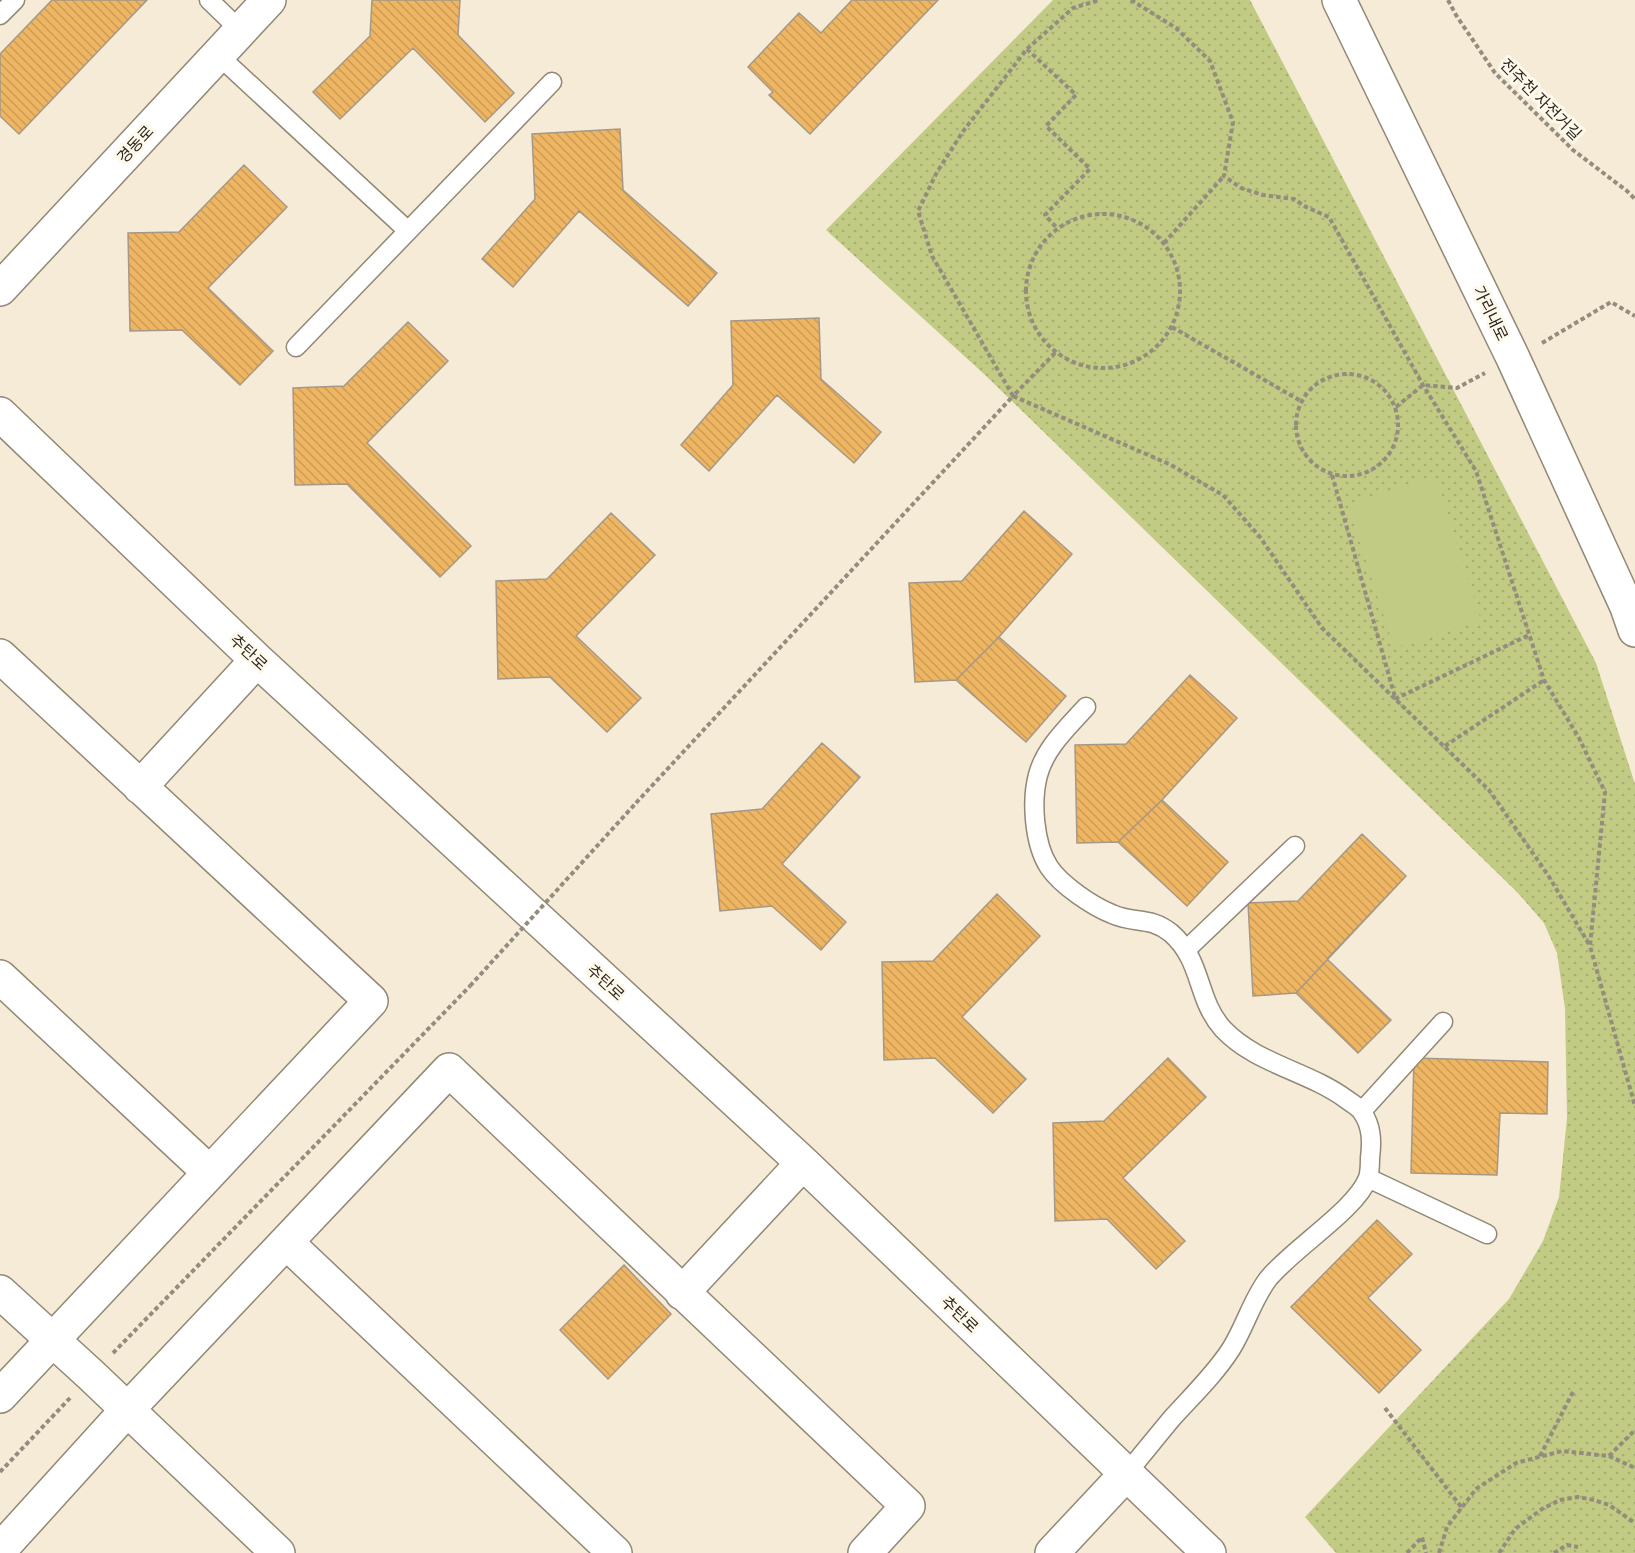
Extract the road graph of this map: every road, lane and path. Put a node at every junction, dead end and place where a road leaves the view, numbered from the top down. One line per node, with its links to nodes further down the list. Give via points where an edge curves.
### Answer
1 (15, 0): 8 (lane)
2 (209, 0): 9 (lane)
3 (269, 0): 9 (street, 경동로)
4 (1099, 0): 10 (path, via 1073,8)
5 (1131, 0): 13 (path, via 1176,28 1210,61 1233,122)
6 (1339, 0): 31 (street, 가리내로, via 1513,358 1628,607)
7 (1448, 0): 14 (path, 전주천 자전거길, via 1495,73 1573,150)
8 (0, 15)
9 (241, 31): 11 (street, 경동로)
10 (1028, 49): 15 (path, via 1076,95 1046,126 1090,169 1045,215); 26 (path, via 964,130 918,211 932,256)
11 (218, 55): 16 (lane); 18 (street, 경동로)
12 (552, 82): 16 (lane)
13 (1224, 176): 17 (path); 24 (path, via 1241,188 1294,199 1329,217)
14 (1635, 199)
15 (1057, 228): 17 (path, via 1081,216 1106,213 1132,218); 23 (path, via 1040,244 1029,266 1024,290 1028,314 1039,336)
16 (407, 230): 22 (lane)
17 (1164, 243): 20 (path, via 1180,276 1180,302)
18 (0, 289)
19 (1635, 316): 21 (path, via 1611,302)
20 (1172, 327): 23 (path, via 1159,345 1141,359 1120,367 1075,364); 27 (path)
21 (1556, 335)
22 (296, 347)
23 (1055, 353): 26 (path)
24 (1423, 385): 25 (path); 28 (path); 32 (path, via 1476,471)
25 (1457, 388)
26 (1013, 396): 36 (path, via 1169,464 1223,495 1260,537 1322,628); 55 (path, bridge, via 470,986)
27 (1302, 401): 28 (path, via 1312,387 1343,374 1376,382); 30 (path, via 1296,415 1299,446 1312,464)
28 (1396, 407): 30 (path, via 1399,426 1389,456 1364,474)
29 (0, 414): 34 (street, 추탄로)
30 (1332, 475): 36 (path)
31 (1635, 630)
32 (1529, 635): 35 (path); 36 (path)
33 (0, 656): 39 (street)
34 (257, 660): 39 (street); 47 (street, 추탄로)
35 (1544, 680): 38 (path); 41 (path, via 1605,792)
36 (1395, 699): 38 (path)
37 (1086, 707): 42 (lane, via 1053,743 1038,773 1034,803 1038,841 1049,867 1080,898 1113,915 1153,922)
38 (1445, 746): 41 (path, via 1489,790 1516,827)
39 (140, 787): 48 (street, via 370,1001)
40 (1295, 846): 42 (lane)
41 (1590, 946): 45 (path)
42 (1187, 949): 46 (lane, via 1208,1006 1224,1029 1272,1062 1331,1088)
43 (0, 977): 48 (street)
44 (1443, 1022): 46 (lane)
45 (1635, 1106)
46 (1362, 1111): 49 (lane, via 1372,1139)
47 (803, 1163): 53 (street); 65 (street, 추탄로)
48 (209, 1172): 54 (street)
49 (1368, 1178): 50 (lane); 65 (lane, via 1357,1196 1268,1280 1231,1349)
50 (1487, 1234)
51 (288, 1243): 53 (street, via 449,1070); 59 (street); 71 (street)
52 (0, 1292): 54 (street)
53 (682, 1293): 72 (street, via 908,1506)
54 (52, 1341): 55 (street); 57 (street)
55 (91, 1375): 59 (street); 64 (path)
56 (1574, 1390): 61 (path)
57 (0, 1396)
58 (1385, 1408): 66 (path)
59 (127, 1410): 69 (street); 70 (street)
60 (1635, 1430): 62 (path)
61 (1540, 1456): 62 (path, via 1562,1451); 66 (path, via 1516,1463 1476,1489)
62 (1609, 1456): 63 (path)
63 (1635, 1468)
64 (0, 1472)
65 (1126, 1474): 73 (street); 74 (street, 추탄로)
66 (1462, 1508): 77 (path, via 1447,1527)
67 (1635, 1523): 78 (path, via 1594,1500 1560,1500 1515,1529)
68 (1578, 1547): 79 (path, via 1567,1545)
69 (0, 1550)
70 (278, 1553)
71 (615, 1553)
72 (865, 1553)
73 (1052, 1553)
74 (1209, 1553)
75 (1407, 1553): 76 (path, via 1422,1537)
76 (1426, 1553)
77 (1439, 1553)
78 (1499, 1553)
79 (1554, 1553)

